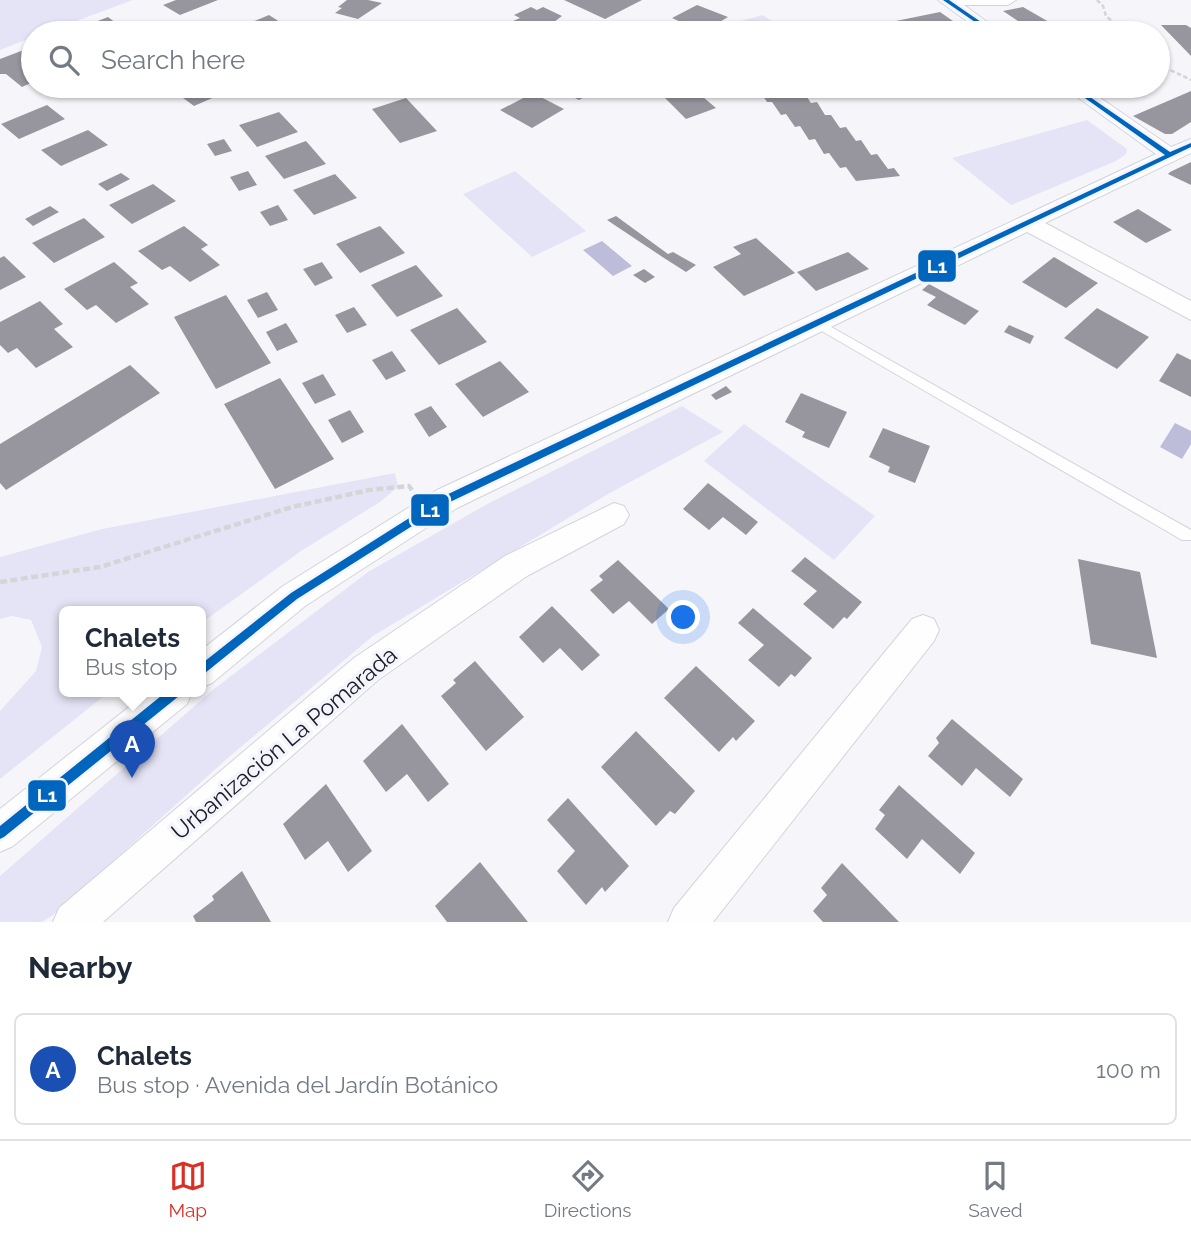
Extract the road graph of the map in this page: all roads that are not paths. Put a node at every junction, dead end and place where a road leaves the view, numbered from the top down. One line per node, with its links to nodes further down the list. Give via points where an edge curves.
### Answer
1 (946, 0): 4 (street)
2 (954, 0): 3 (street)
3 (1007, 0)
4 (977, 21)
5 (1092, 98): 6 (street)
6 (1181, 150): 7 (street)
7 (1027, 223): 8 (street); 9 (street)
8 (1191, 312)
9 (817, 323): 11 (lane); 13 (street, via 447,499 295,596)
10 (614, 515): 16 (street, Urbanización La Pomarada, via 516,566 366,669)
11 (1187, 535)
12 (923, 631): 17 (street)
13 (206, 667)
14 (169, 697): 15 (street)
15 (0, 833)
16 (73, 922)
17 (688, 922)

